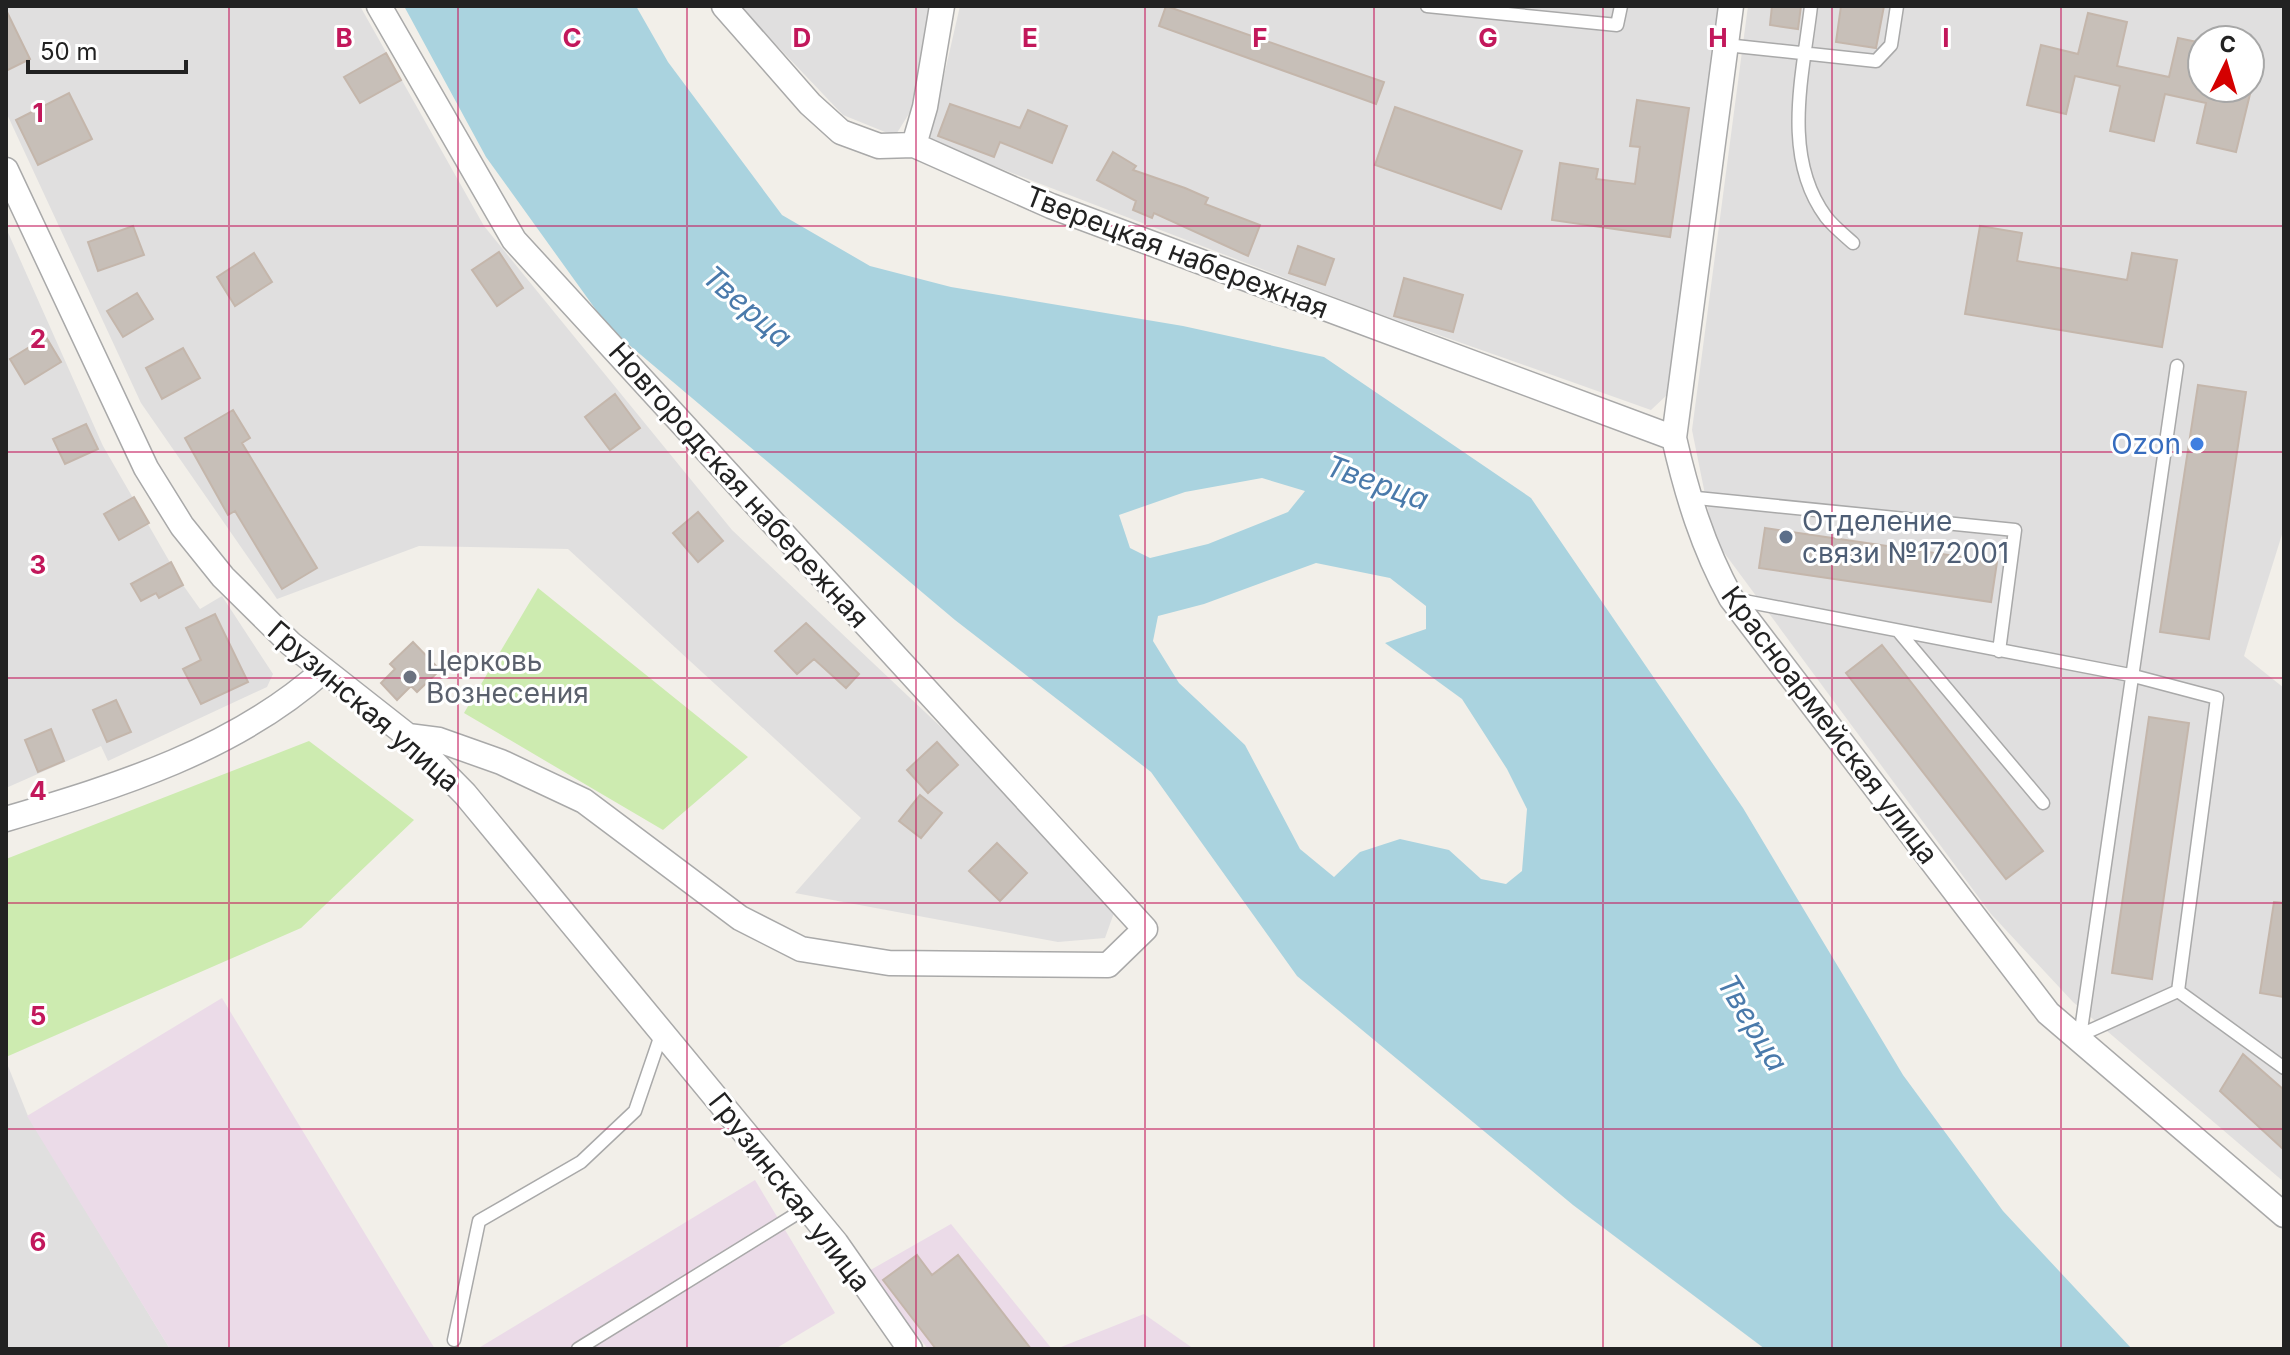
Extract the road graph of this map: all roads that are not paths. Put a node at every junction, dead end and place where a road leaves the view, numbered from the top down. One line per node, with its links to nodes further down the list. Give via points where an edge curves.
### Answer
1 (379, 6): 22 (street, Новгородская набережная, via 514,240 1145,929 1108,965 889,963 801,949 740,918 584,801 501,762 439,740)
2 (724, 6): 11 (street, Тверецкая набережная, via 841,132 879,146)
3 (942, 6): 11 (street)
4 (1427, 6): 5 (lane, via 1617,25)
5 (1621, 6)
6 (1731, 6): 9 (street, Красноармейская улица)
7 (1811, 6): 10 (lane)
8 (1897, 6): 10 (lane, via 1891,45 1876,61)
9 (1726, 45): 10 (lane); 15 (street, Красноармейская улица)
10 (1805, 55): 13 (lane, via 1797,140 1806,177 1826,217)
11 (914, 145): 15 (street, Тверецкая набережная, via 1051,206)
12 (6, 170): 20 (street, Грузинская улица, via 146,468 182,526 223,577)
13 (1853, 243)
14 (2177, 366): 21 (lane)
15 (1674, 438): 16 (street, Красноармейская улица)
16 (1687, 497): 17 (street, Красноармейская улица, via 1713,567); 19 (lane, via 2015,530)
17 (1731, 598): 18 (lane); 27 (street, Красноармейская улица, via 2048,1013)
18 (1899, 632): 19 (lane); 23 (lane)
19 (1999, 651): 21 (lane)
20 (324, 670): 22 (street, Грузинская улица); 24 (street, via 251,726 109,789)
21 (2130, 675): 25 (lane, via 2217,698); 27 (lane)
22 (408, 736): 26 (street, Грузинская улица, via 465,794)
23 (2043, 803)
24 (6, 819)
25 (2178, 991): 27 (lane); 28 (lane)
26 (662, 1032): 29 (street, Грузинская улица); 31 (lane, via 635,1111 581,1162 479,1221)
27 (2076, 1037): 30 (street, Красноармейская улица)
28 (2284, 1068)
29 (806, 1208): 32 (lane); 33 (street, Грузинская улица)
30 (2284, 1215)
31 (454, 1340)
32 (578, 1349)
33 (910, 1349)

